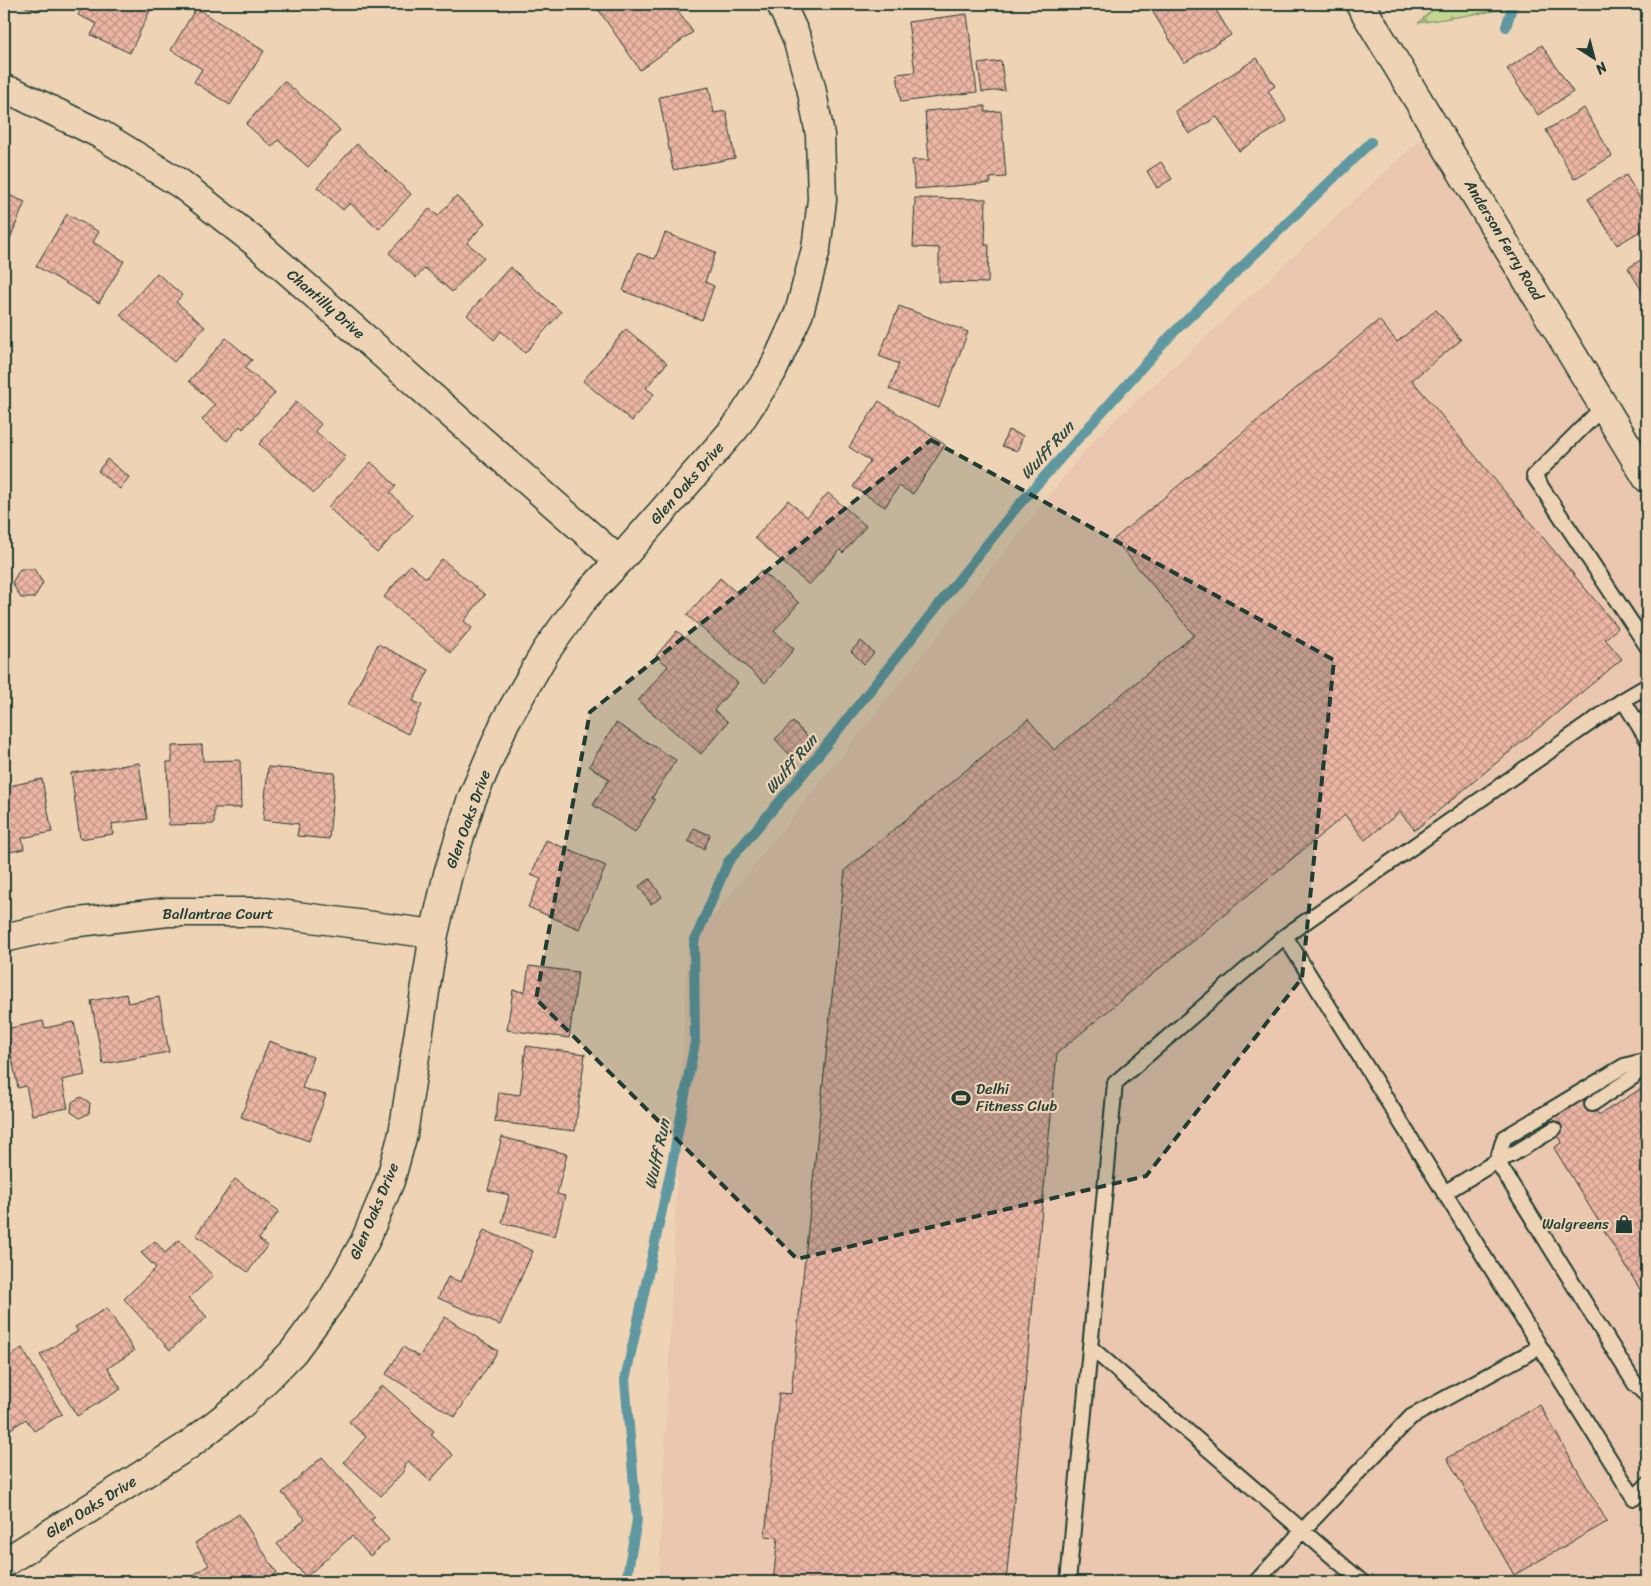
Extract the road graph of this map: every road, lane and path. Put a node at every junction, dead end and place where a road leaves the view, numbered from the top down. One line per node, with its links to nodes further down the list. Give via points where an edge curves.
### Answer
1 (781, 4): 6 (street, Glen Oaks Drive, via 797,40 811,87 820,135 822,200 816,249 800,313 772,372 736,426)
2 (1360, 4): 4 (street, Anderson Ferry Road)
3 (4, 89): 6 (street, Chantilly Drive, via 100,134 181,184 255,242)
4 (1604, 406): 5 (street, Anderson Ferry Road); 7 (lane, via 1534,476)
5 (1647, 478)
6 (619, 560): 11 (street, Glen Oaks Drive, via 584,598 505,722 471,801 448,874)
7 (1647, 646)
8 (1647, 686): 9 (lane)
9 (1623, 700): 10 (lane); 12 (lane)
10 (1647, 738)
11 (434, 934): 13 (street, Ballantrae Court, via 265,912 178,912 70,923); 24 (street, Glen Oaks Drive, via 403,1134 390,1181 365,1241 333,1298 293,1352 244,1402 189,1445)
12 (1285, 936): 18 (lane); 19 (lane, via 1115,1083)
13 (4, 938)
14 (1646, 1060): 15 (lane, via 1633,1077); 17 (lane, via 1624,1066 1504,1138)
15 (1592, 1104)
16 (1554, 1129): 17 (lane)
17 (1497, 1161): 18 (lane); 21 (lane, via 1635,1384)
18 (1444, 1193): 20 (lane)
19 (1090, 1347): 23 (lane); 25 (lane)
20 (1540, 1347): 22 (lane, via 1634,1498); 23 (lane, via 1411,1416)
21 (1647, 1396)
22 (1647, 1485)
23 (1302, 1531): 26 (lane); 27 (lane)
24 (4, 1563)
25 (1068, 1582)
26 (1256, 1582)
27 (1362, 1582)

